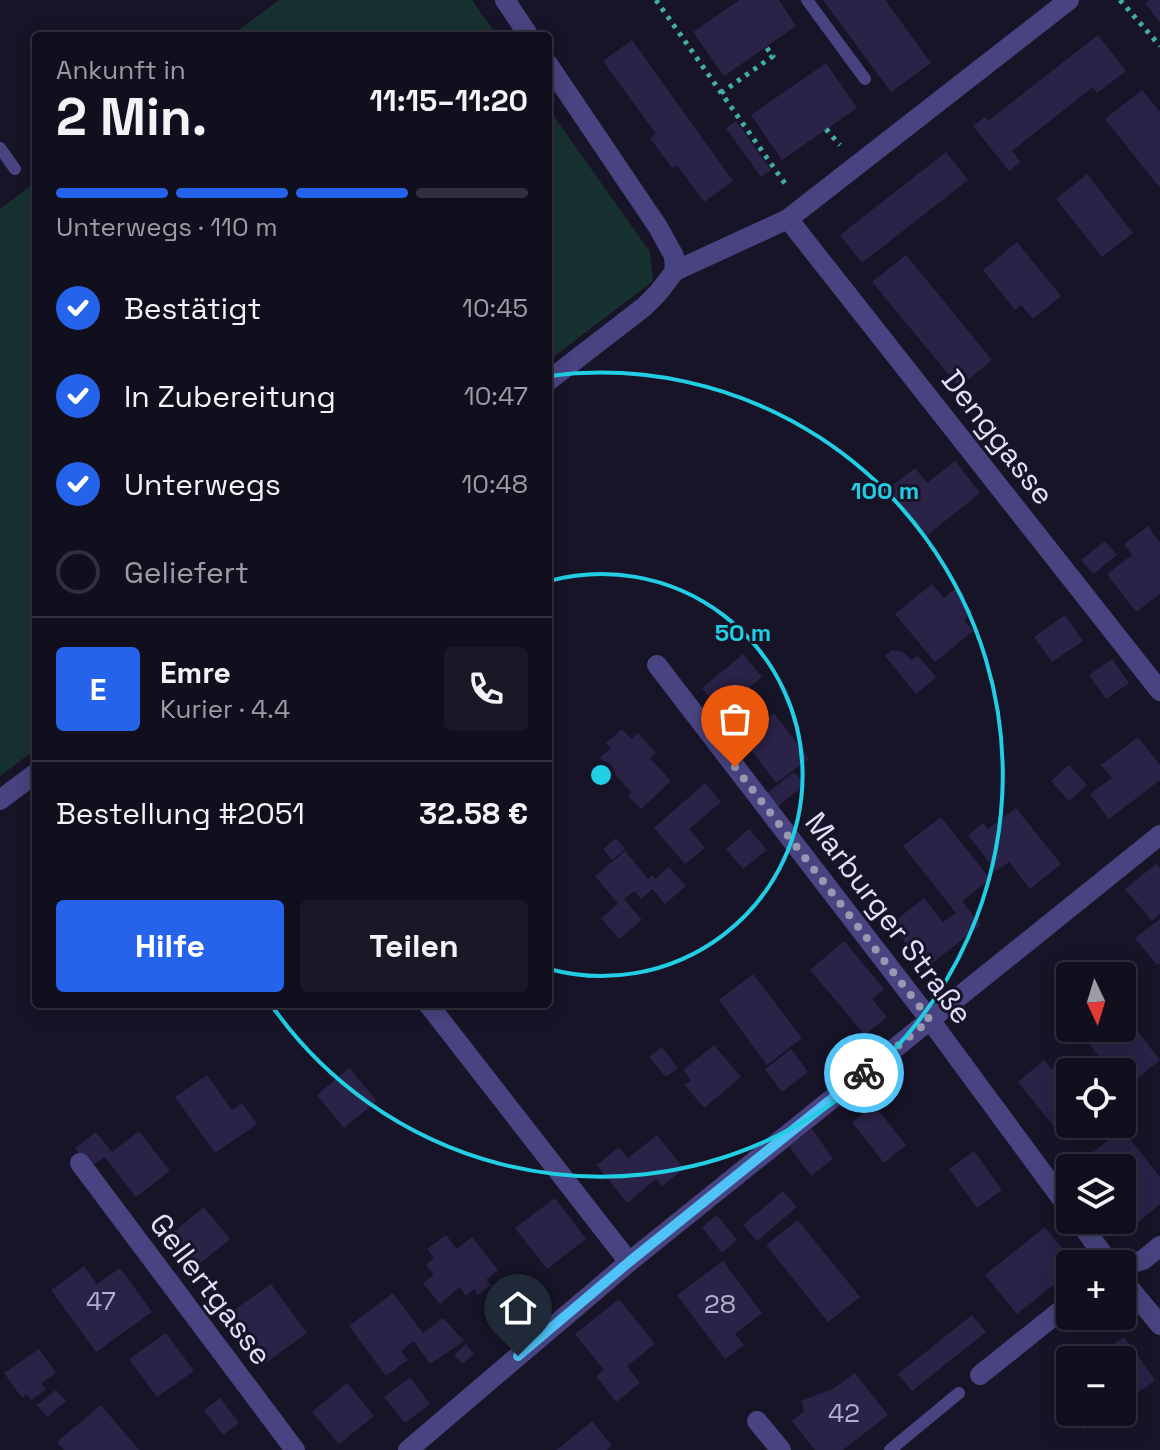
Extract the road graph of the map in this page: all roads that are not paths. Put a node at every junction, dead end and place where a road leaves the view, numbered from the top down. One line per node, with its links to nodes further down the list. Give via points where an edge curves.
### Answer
1 (505, 0): 4 (street)
2 (807, 0): 6 (lane)
3 (1069, 0): 9 (street)
4 (526, 32)
5 (552, 70): 10 (street, via 658,227 674,256)
6 (865, 79)
7 (0, 148): 8 (lane)
8 (15, 169)
9 (788, 219): 10 (street); 13 (street, Denggasse)
10 (675, 271): 11 (street, via 644,307)
11 (552, 378)
12 (657, 665): 18 (street, Marburger Straße)
13 (1160, 691)
14 (32, 776): 15 (street)
15 (0, 800)
16 (1160, 835): 18 (street)
17 (431, 1008): 22 (street)
18 (930, 1020): 20 (street, Marburger Straße); 22 (street)
19 (80, 1163): 30 (street, Gellertgasse)
20 (1056, 1191)
21 (1160, 1246): 23 (street)
22 (629, 1262): 31 (street)
23 (1136, 1262)
24 (1136, 1296): 26 (street)
25 (1056, 1314): 27 (street)
26 (1160, 1325)
27 (980, 1375)
28 (959, 1393): 33 (lane)
29 (757, 1421): 32 (street)
30 (295, 1450)
31 (408, 1450)
32 (781, 1450)
33 (890, 1450)

